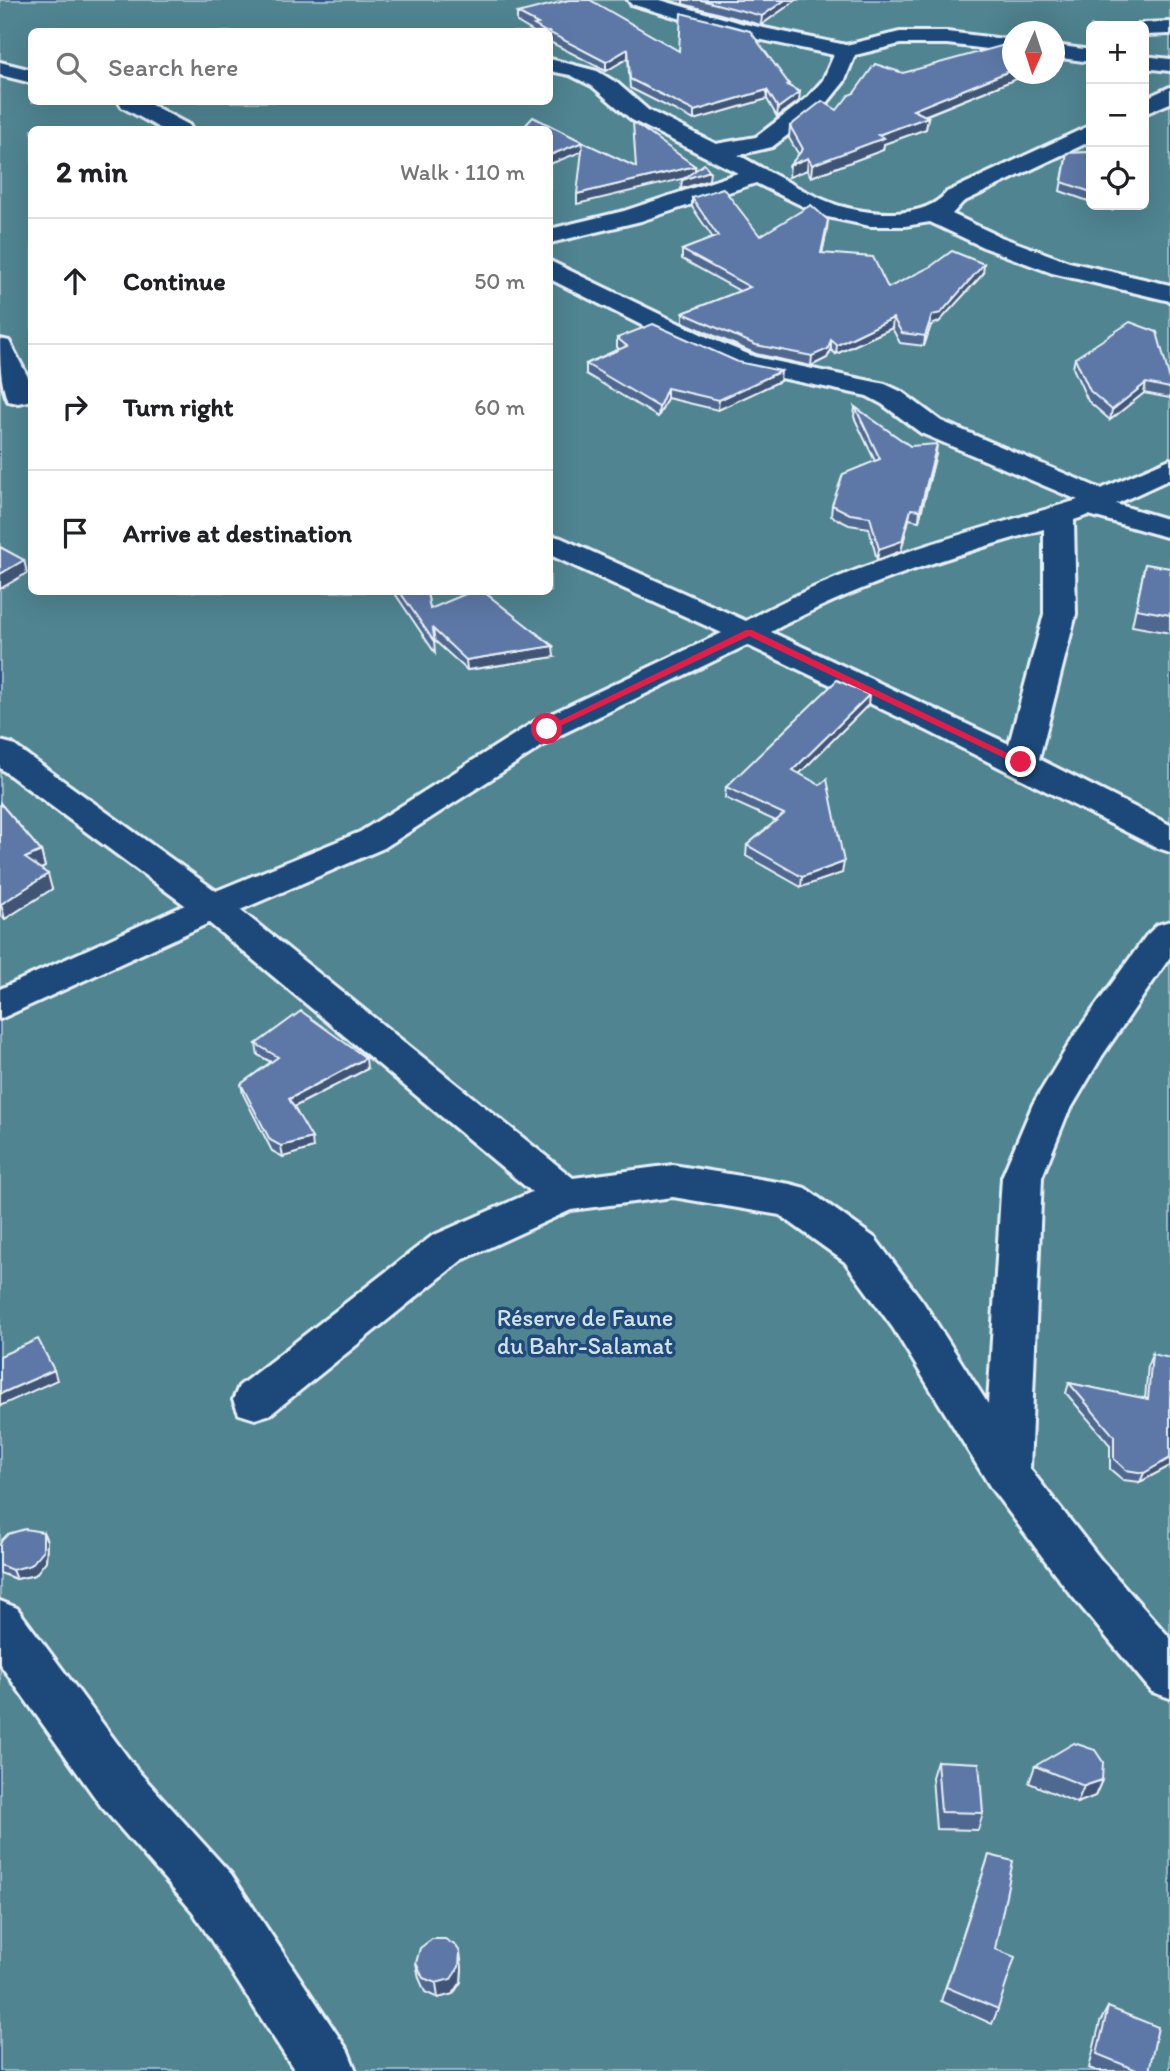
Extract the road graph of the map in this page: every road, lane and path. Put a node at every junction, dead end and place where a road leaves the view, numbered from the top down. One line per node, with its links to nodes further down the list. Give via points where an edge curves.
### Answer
1 (638, 0): 10 (street, via 736,29)
2 (1170, 28): 3 (street)
3 (1149, 29)
4 (1077, 32): 5 (street)
5 (1065, 33)
6 (1002, 36): 7 (street)
7 (947, 38): 9 (street); 10 (street, via 900,38)
8 (1170, 42): 15 (street)
9 (1002, 45)
10 (846, 51): 24 (street, via 833,82 815,103 764,142)
11 (1065, 52): 12 (street)
12 (1086, 55)
13 (1149, 63): 15 (street)
14 (28, 65): 17 (street)
15 (1170, 65)
16 (553, 66): 24 (street, via 591,74 640,115)
17 (0, 67): 18 (street)
18 (28, 76)
19 (1170, 94): 20 (street)
20 (1149, 104)
21 (135, 105): 22 (street)
22 (174, 126)
23 (1086, 134): 26 (street, via 955,197)
24 (710, 152): 25 (street)
25 (756, 175): 26 (street, via 831,211 870,219); 27 (street, via 632,216)
26 (933, 214): 29 (street, via 1061,268)
27 (553, 235)
28 (553, 271): 33 (street, via 747,363 875,390 931,427)
29 (1170, 293)
30 (0, 347): 31 (street, via 16,379)
31 (16, 398)
32 (1170, 468): 33 (street)
33 (1095, 503): 34 (street); 35 (street)
34 (1059, 515): 37 (street, via 888,566); 39 (street, via 1060,614)
35 (1170, 530)
36 (553, 545): 37 (street)
37 (749, 632): 39 (street); 41 (street, via 547,729 372,840)
38 (0, 752): 41 (street)
39 (1021, 762): 40 (street)
40 (1170, 840)
41 (213, 907): 43 (street); 44 (street)
42 (1170, 934): 46 (street, via 1088,1046 1048,1115 1022,1177)
43 (0, 1004)
44 (565, 1195): 45 (street, via 447,1248); 46 (street, via 673,1181 790,1200 860,1250 908,1315)
45 (255, 1400)
46 (1007, 1474): 48 (street, via 1085,1576)
47 (0, 1624): 49 (street, via 118,1788 212,1893)
48 (1170, 1675)
49 (328, 2071)

